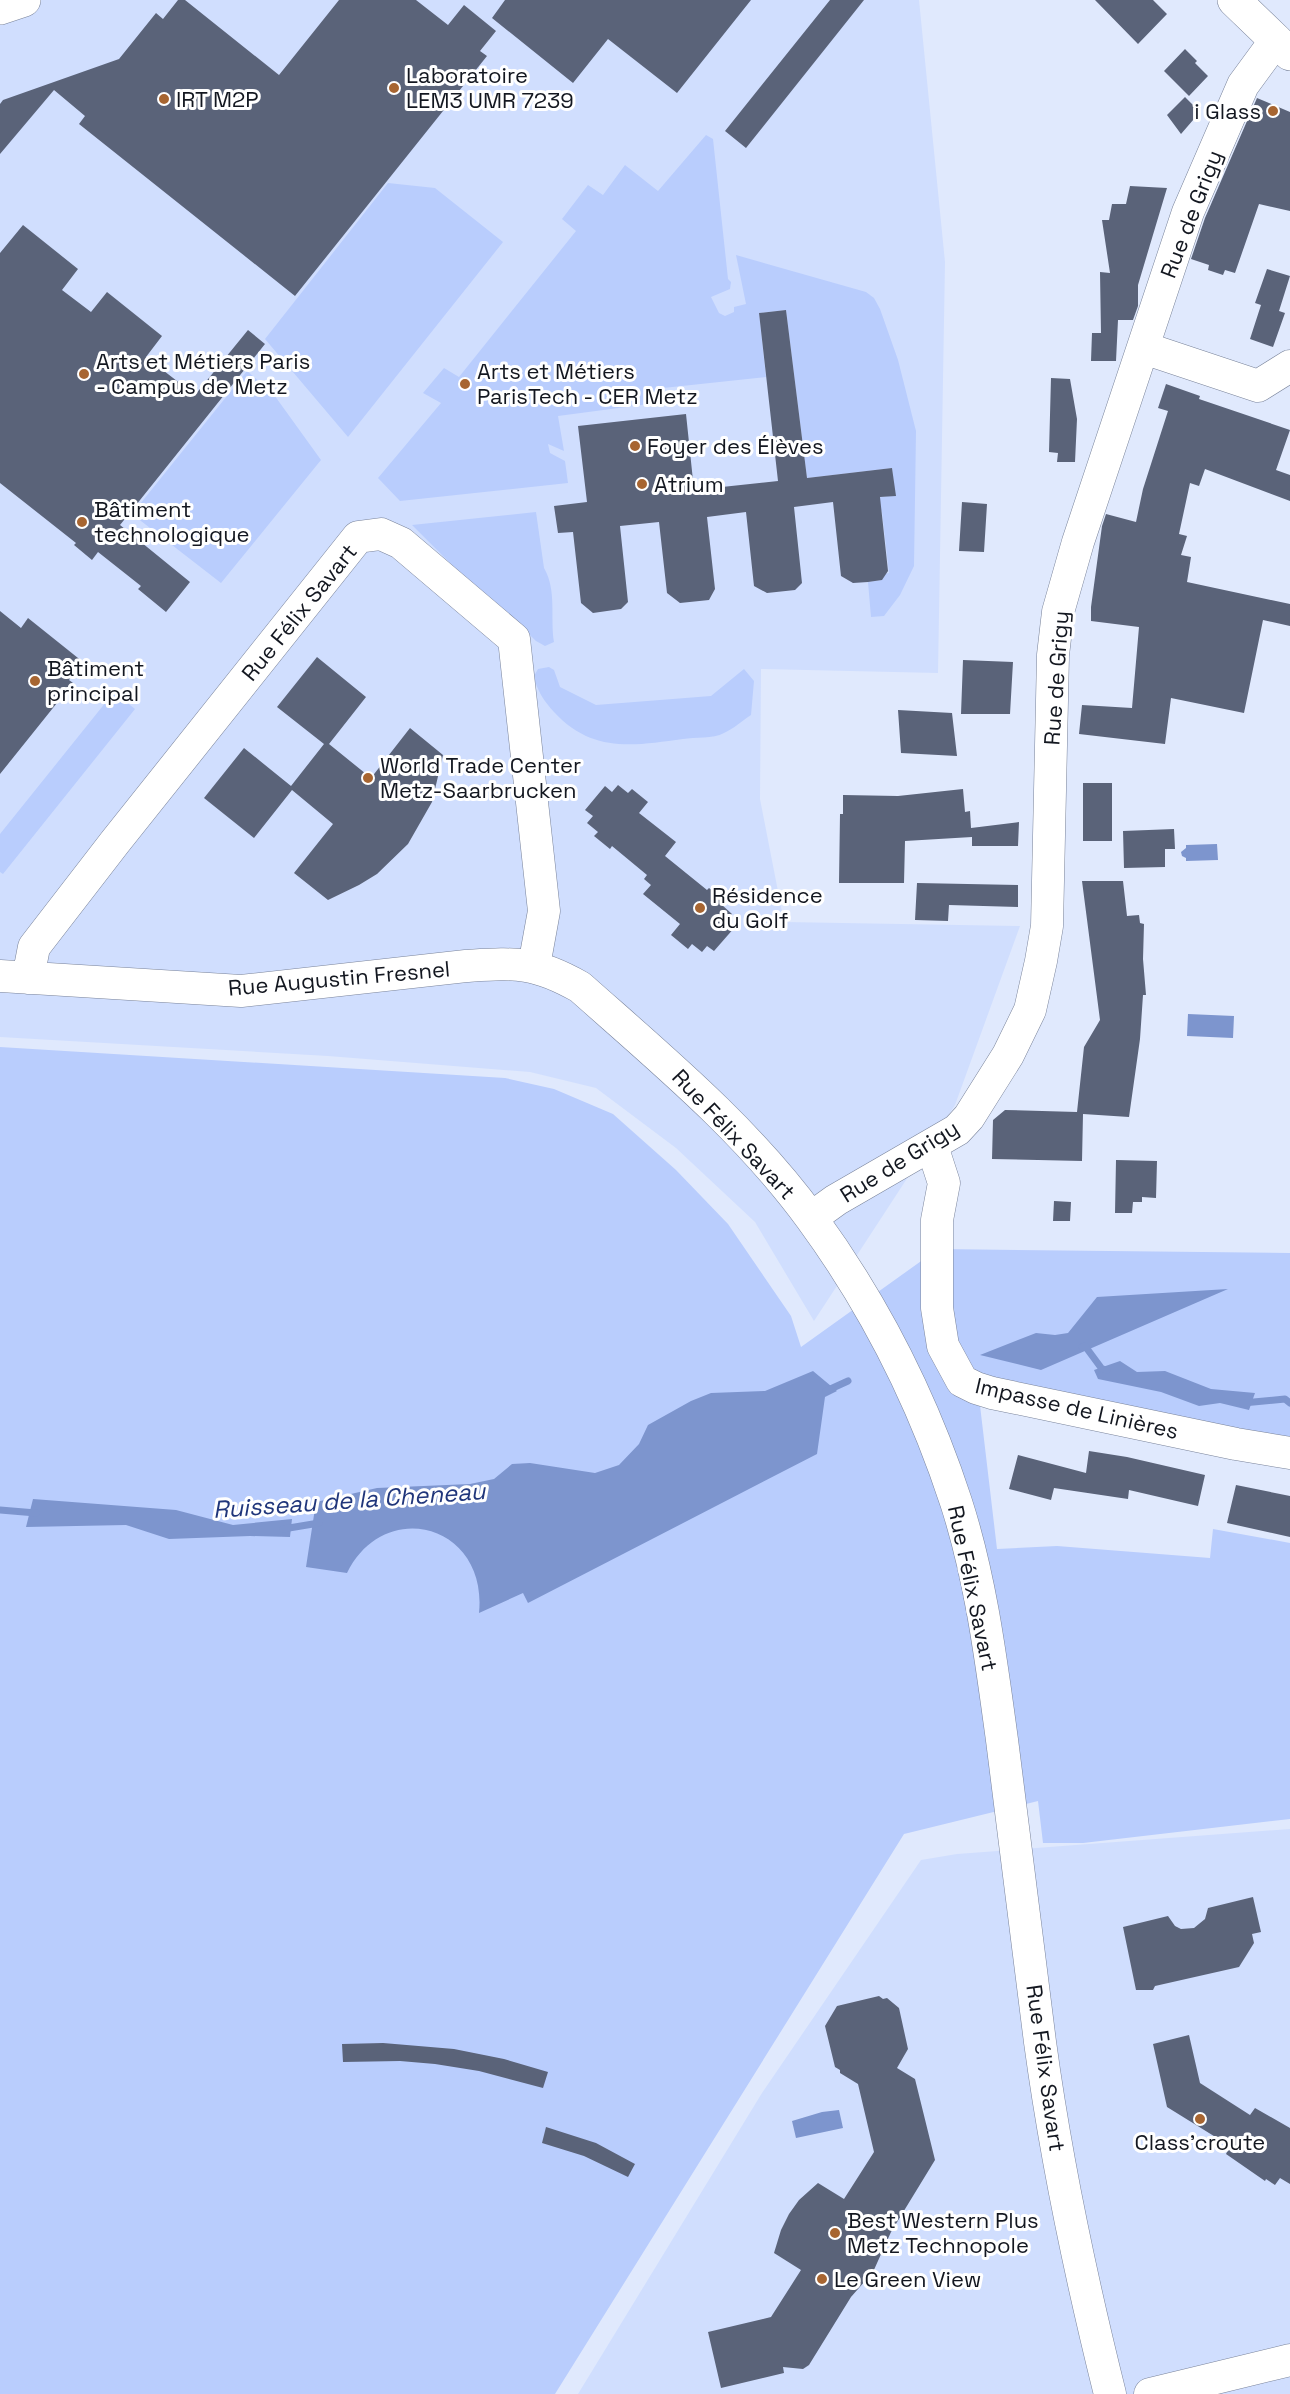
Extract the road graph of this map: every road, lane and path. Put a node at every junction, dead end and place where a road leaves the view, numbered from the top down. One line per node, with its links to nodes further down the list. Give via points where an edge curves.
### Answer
1 (24, 0): 3 (main road)
2 (1234, 0): 4 (main road)
3 (0, 8)
4 (1283, 47): 5 (street, Rue de Grigy, via 1243,85 1188,212)
5 (1144, 348): 6 (street, via 1258,386); 9 (street, Rue de Grigy, via 1058,612 1053,655 1047,926 1030,1010 1008,1055 969,1117)
6 (1290, 366)
7 (534, 966): 8 (street, Rue Augustin Fresnel, via 466,966 241,991); 8 (street, Rue Félix Savart, via 544,911 514,639 401,543 381,534 358,537 115,842); 10 (street, Rue Félix Savart, via 580,987 699,1093 749,1144)
8 (14, 977)
9 (932, 1146): 10 (street, Rue de Grigy); 11 (street, Impasse de Linières, via 944,1183 937,1220 937,1308 943,1346 962,1381 992,1393)
10 (811, 1218): 13 (street, Rue Félix Savart, via 876,1321 911,1387 956,1503 985,1623 1060,2166)
11 (1290, 1453)
12 (1290, 2360): 14 (street)
13 (1110, 2394)
14 (1150, 2394)

